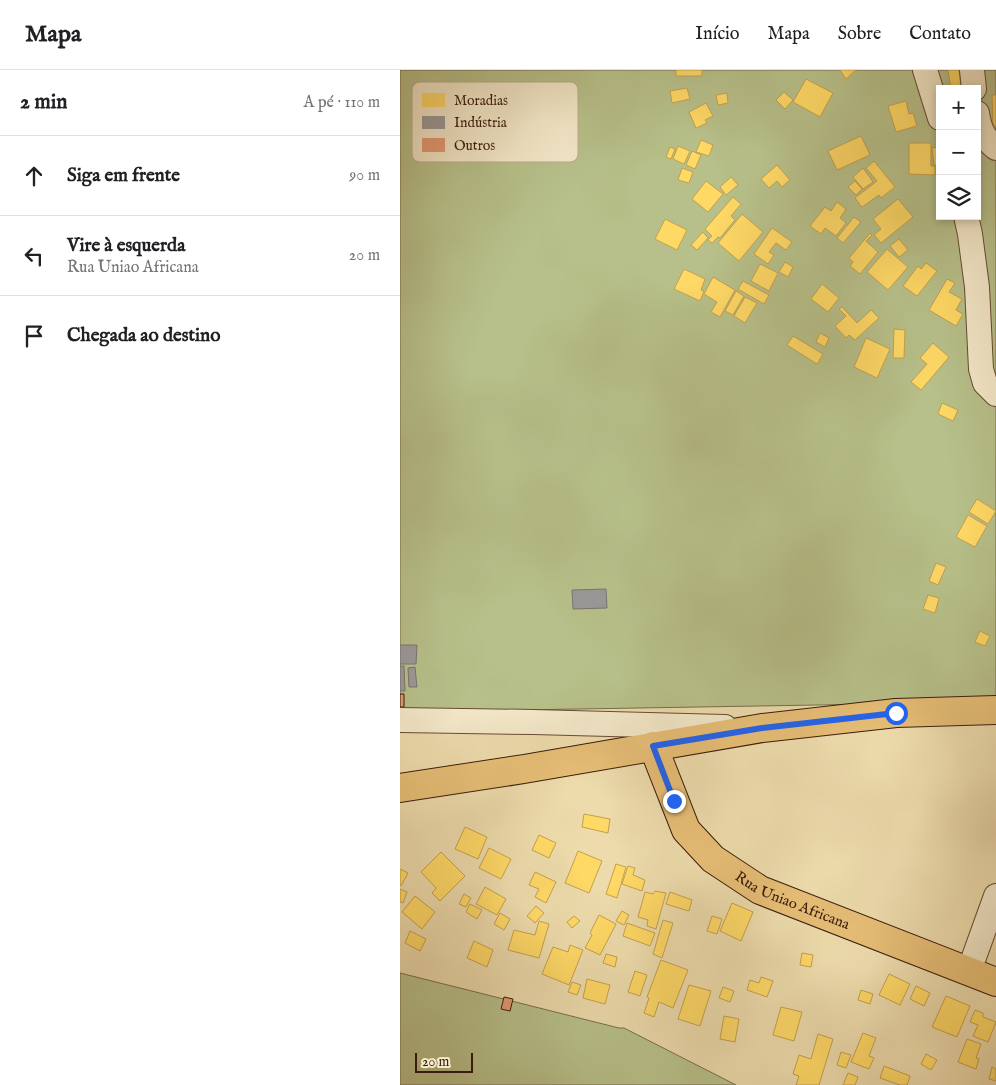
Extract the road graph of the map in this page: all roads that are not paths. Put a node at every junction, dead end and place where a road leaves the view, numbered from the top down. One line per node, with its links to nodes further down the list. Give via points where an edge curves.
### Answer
1 (925, 70): 4 (street)
2 (972, 70): 3 (street)
3 (974, 85)
4 (936, 105)
5 (981, 128): 6 (street, via 987,141)
6 (996, 148)
7 (967, 220): 8 (street, via 977,286 981,369 985,383)
8 (996, 394)
9 (996, 710): 11 (main road, via 896,713)
10 (400, 720): 11 (street)
11 (762, 728): 12 (main road)
12 (653, 746): 13 (main road); 15 (main road, Rua Uniao Africana, via 686,830 712,859 760,890)
13 (400, 788)
14 (996, 896): 15 (street)
15 (969, 971): 16 (main road, Rua Uniao Africana)
16 (996, 982)

